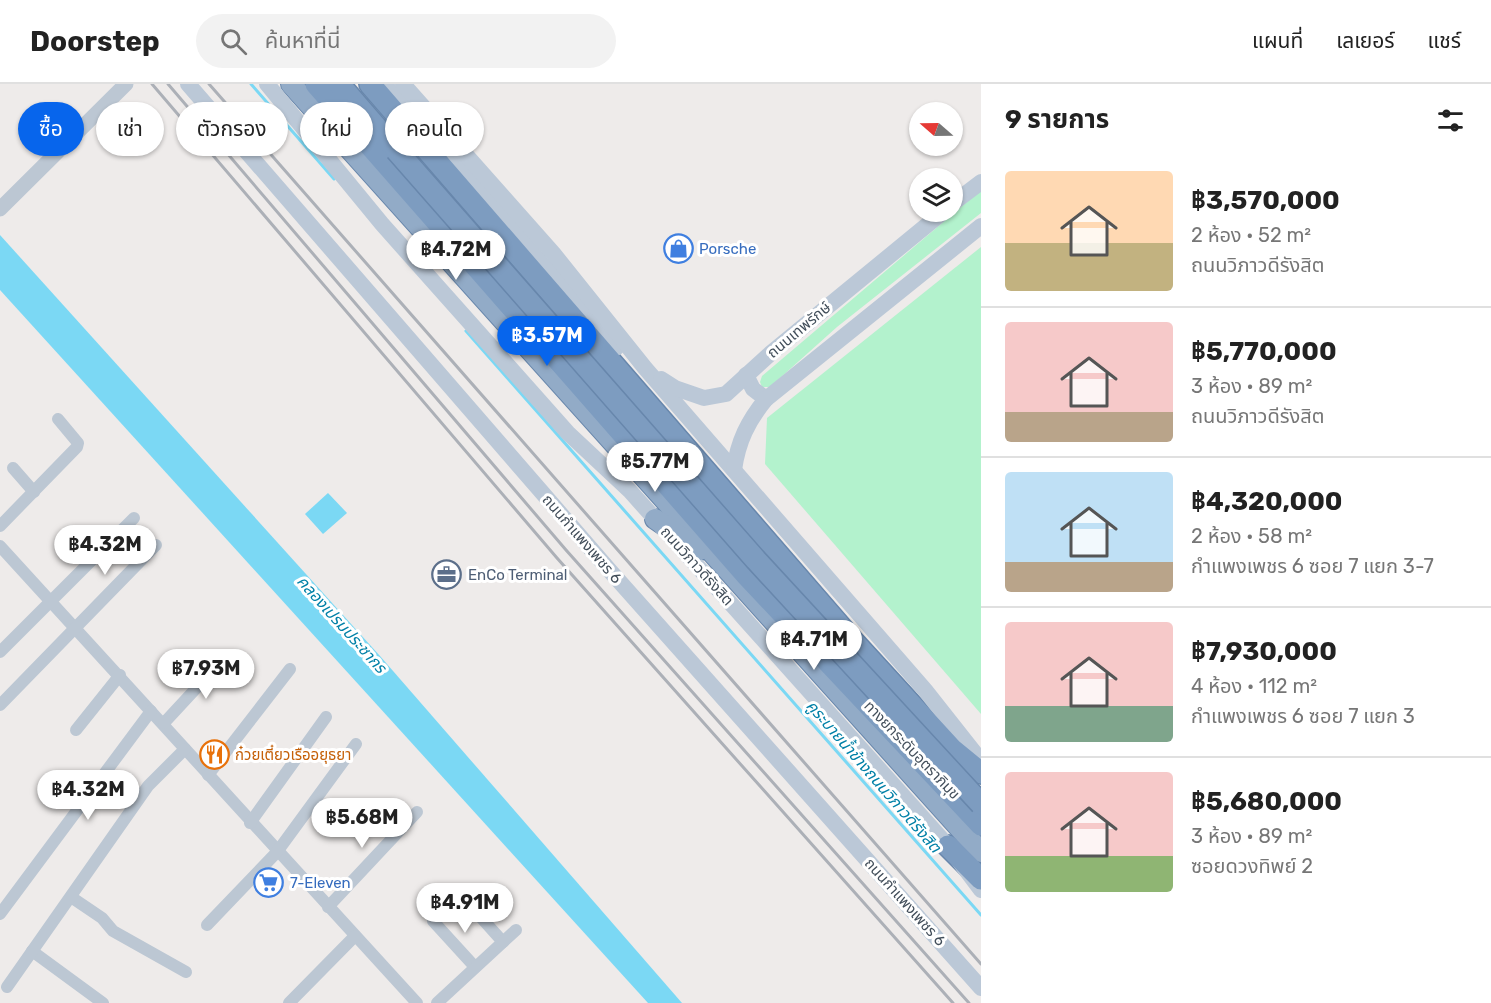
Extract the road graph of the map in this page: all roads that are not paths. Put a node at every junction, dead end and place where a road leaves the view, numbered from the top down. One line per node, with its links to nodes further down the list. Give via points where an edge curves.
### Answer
1 (126, 84): 16 (street)
2 (188, 84): 75 (main road, ถนนกำแพงเพชร 6, via 603,563)
3 (267, 84): 26 (main road, ถนนวิภาวดีรังสิต, via 382,224 568,433)
4 (289, 84): 26 (main road, via 290,96 299,108); 34 (highway, ถนนวิภาวดีรังสิต)
5 (316, 84): 51 (highway, ทางยกระดับอุตราภิมุข, via 747,576)
6 (339, 84): 52 (highway, ทางยกระดับอุตราภิมุข, bridge, via 756,560)
7 (346, 84): 11 (highway)
8 (370, 84): 18 (highway)
9 (384, 84): 28 (main road, via 705,448)
10 (403, 84): 20 (main road, via 553,253)
11 (385, 129)
12 (409, 156): 52 (highway)
13 (409, 156): 18 (highway)
14 (981, 182): 15 (main road)
15 (963, 196)
16 (0, 209)
17 (931, 222): 21 (main road, ถนนเทพรักษ์)
18 (492, 225): 49 (highway, via 853,641 952,749)
19 (981, 226): 22 (main road)
20 (645, 368): 21 (main road, ถนนเทพรักษ์, via 675,388 704,398 726,394); 25 (main road)
21 (746, 375): 22 (main road, via 753,389)
22 (766, 399): 25 (main road, via 749,420 737,447)
23 (57, 419): 27 (street, via 78,443 77,447)
24 (13, 468): 27 (street)
25 (734, 470): 28 (main road)
26 (630, 491): 30 (main road, ถนนวิภาวดีรังสิต)
27 (34, 492): 31 (street)
28 (755, 494): 48 (main road, via 925,690)
29 (134, 518): 35 (street)
30 (655, 519): 34 (highway); 57 (main road, ถนนวิภาวดีรังสิต)
31 (0, 525)
32 (156, 545): 36 (street)
33 (1, 549): 35 (street)
34 (726, 568): 59 (highway, ถนนวิภาวดีรังสิต)
35 (50, 600): 36 (street); 37 (street)
36 (76, 628): 40 (street); 41 (street)
37 (0, 652)
38 (226, 656): 44 (street)
39 (290, 669): 50 (street)
40 (120, 675): 42 (street); 45 (street)
41 (0, 705)
42 (151, 711): 44 (street); 65 (street)
43 (326, 717): 54 (street)
44 (164, 723): 47 (street)
45 (76, 730)
46 (356, 744): 58 (street)
47 (184, 749): 50 (street); 63 (street, via 148,786)
48 (981, 762)
49 (981, 773)
50 (208, 775): 54 (street)
51 (955, 795): 55 (highway, ทางยกระดับอุตราภิมุข); 56 (highway)
52 (981, 805)
53 (417, 812): 64 (street)
54 (250, 823): 58 (street)
55 (981, 825)
56 (981, 832)
57 (948, 846): 60 (highway); 61 (main road, ถนนวิภาวดีรังสิต)
58 (277, 852): 64 (street); 67 (street)
59 (981, 852)
60 (981, 879)
61 (981, 890)
62 (460, 894): 70 (street)
63 (71, 897): 71 (street); 73 (street, via 102,918 113,931)
64 (328, 907): 69 (street)
65 (0, 914)
66 (433, 921): 72 (street)
67 (207, 925)
68 (516, 930): 70 (street)
69 (355, 936): 77 (street); 78 (street)
70 (503, 942): 72 (street)
71 (32, 951): 74 (street); 76 (street)
72 (475, 967): 79 (street)
73 (186, 972)
74 (7, 987)
75 (981, 988)
76 (103, 1003)
77 (289, 1003)
78 (417, 1003)
79 (437, 1003)

